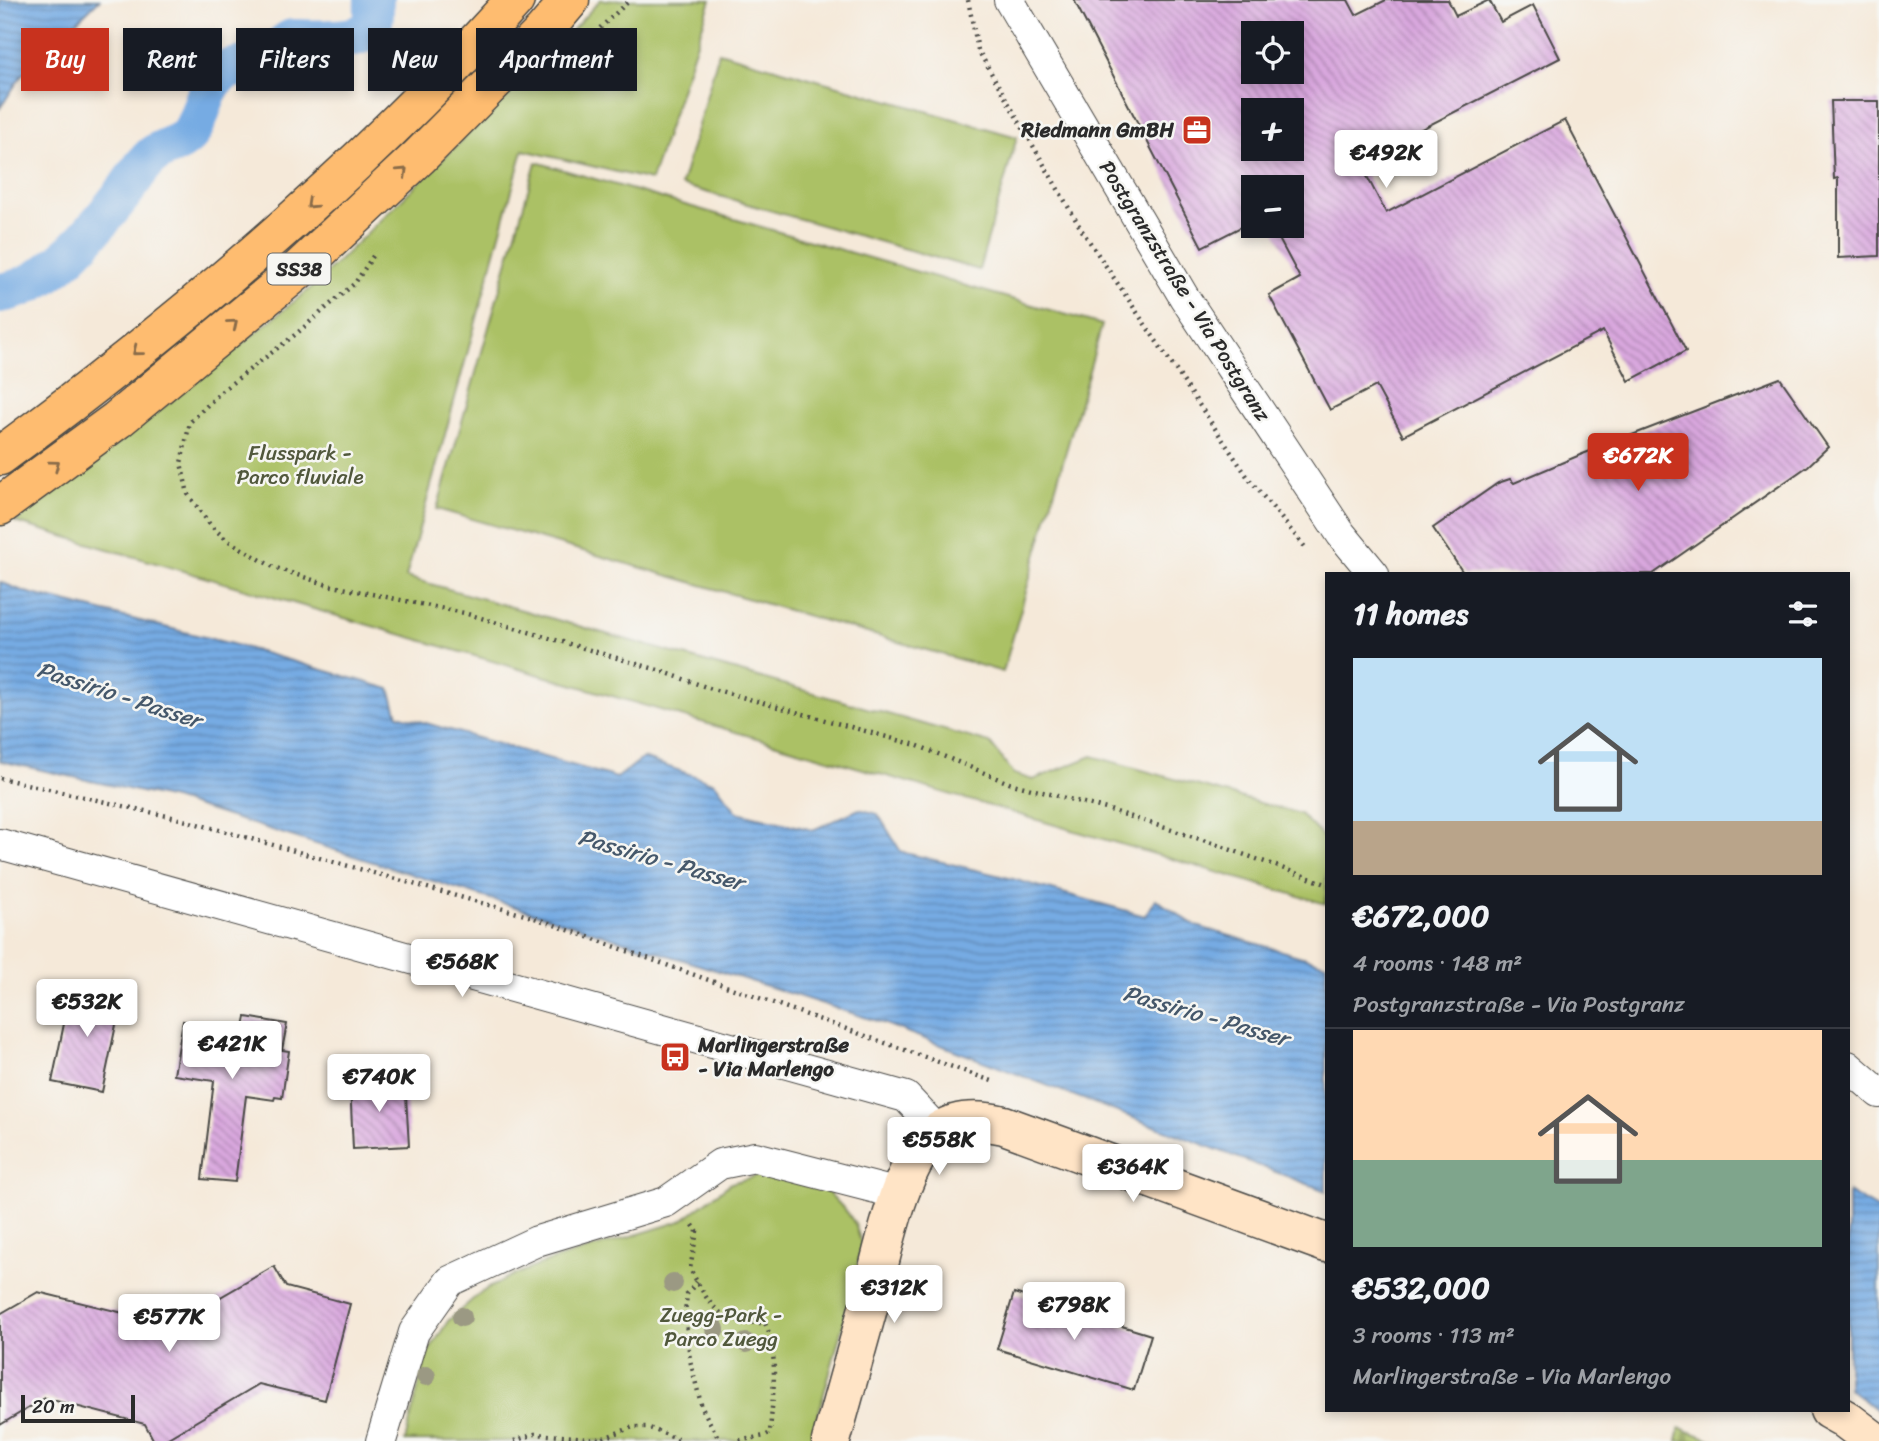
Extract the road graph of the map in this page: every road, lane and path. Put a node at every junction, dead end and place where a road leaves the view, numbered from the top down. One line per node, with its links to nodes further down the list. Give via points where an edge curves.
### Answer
1 (514, 0): 8 (highway, SS38, one-way to 8, via 395,126 268,244 93,388)
2 (570, 0): 9 (highway, SS38, one-way to 2, via 117,420 295,273 419,157)
3 (630, 0): 6 (path)
4 (968, 0): 10 (path, via 978,50 1081,229 1249,479)
5 (1009, 0): 11 (street, Postgranzstraße - Via Postgranz, via 1184,297 1340,534)
6 (600, 28)
7 (376, 252): 14 (path, via 355,283 190,422 181,463 188,494 227,540 273,567 328,585 464,613 916,745 1009,783 1110,810)
8 (0, 456)
9 (0, 506)
10 (1310, 553)
11 (1372, 572)
12 (0, 778): 16 (path, via 176,818 532,917)
13 (0, 844): 18 (street, via 906,1097)
14 (1325, 884)
15 (1850, 1068): 17 (street)
16 (998, 1083)
17 (1879, 1093)
18 (938, 1132): 19 (street, via 923,1146); 21 (street, via 960,1122 1004,1125)
19 (899, 1194): 20 (street, via 755,1157 720,1164); 29 (street)
20 (674, 1197): 22 (path, via 697,1231 690,1269); 24 (street, via 537,1241 450,1282 414,1332)
21 (1325, 1243)
22 (697, 1282): 27 (path, via 687,1294 685,1314 690,1360 702,1408); 28 (path, via 716,1311 744,1324 765,1323 770,1333 771,1433)
23 (1833, 1412): 30 (street)
24 (381, 1441)
25 (514, 1441): 26 (path, via 535,1434 601,1439 634,1427 647,1427)
26 (682, 1441)
27 (720, 1441)
28 (736, 1441)
29 (831, 1441)
30 (1874, 1441)

